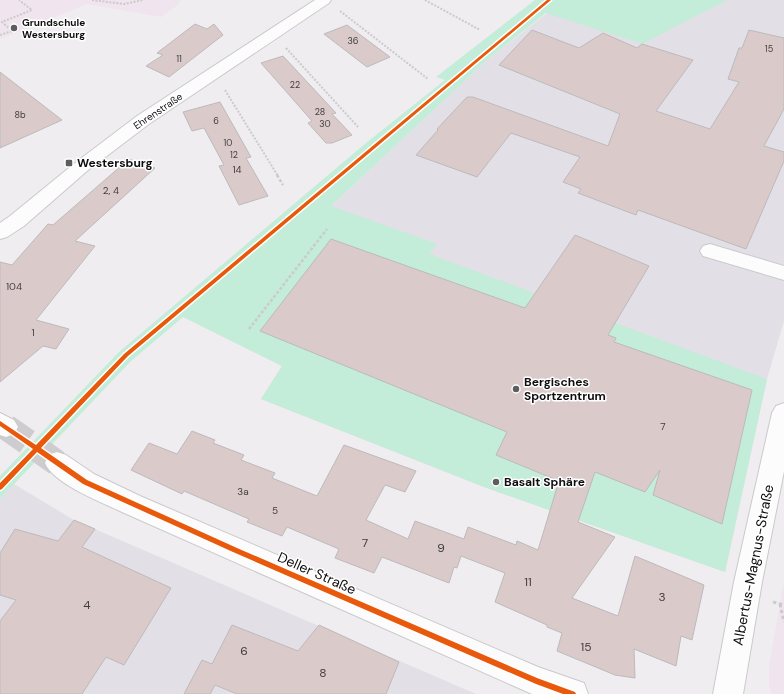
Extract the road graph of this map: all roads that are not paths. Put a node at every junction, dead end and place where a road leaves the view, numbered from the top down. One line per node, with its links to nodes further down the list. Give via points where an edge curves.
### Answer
1 (324, 0): 2 (street, Ehrenstraße, via 142,120)
2 (0, 232)
3 (710, 251): 4 (street)
4 (784, 273)
5 (784, 413): 9 (street, Albertus-Magnus-Straße, via 748,582)
6 (57, 463): 7 (street, Deller Straße, via 85,482 131,504)
7 (534, 688): 8 (street, Deller Straße)
8 (573, 694)
9 (728, 694)

